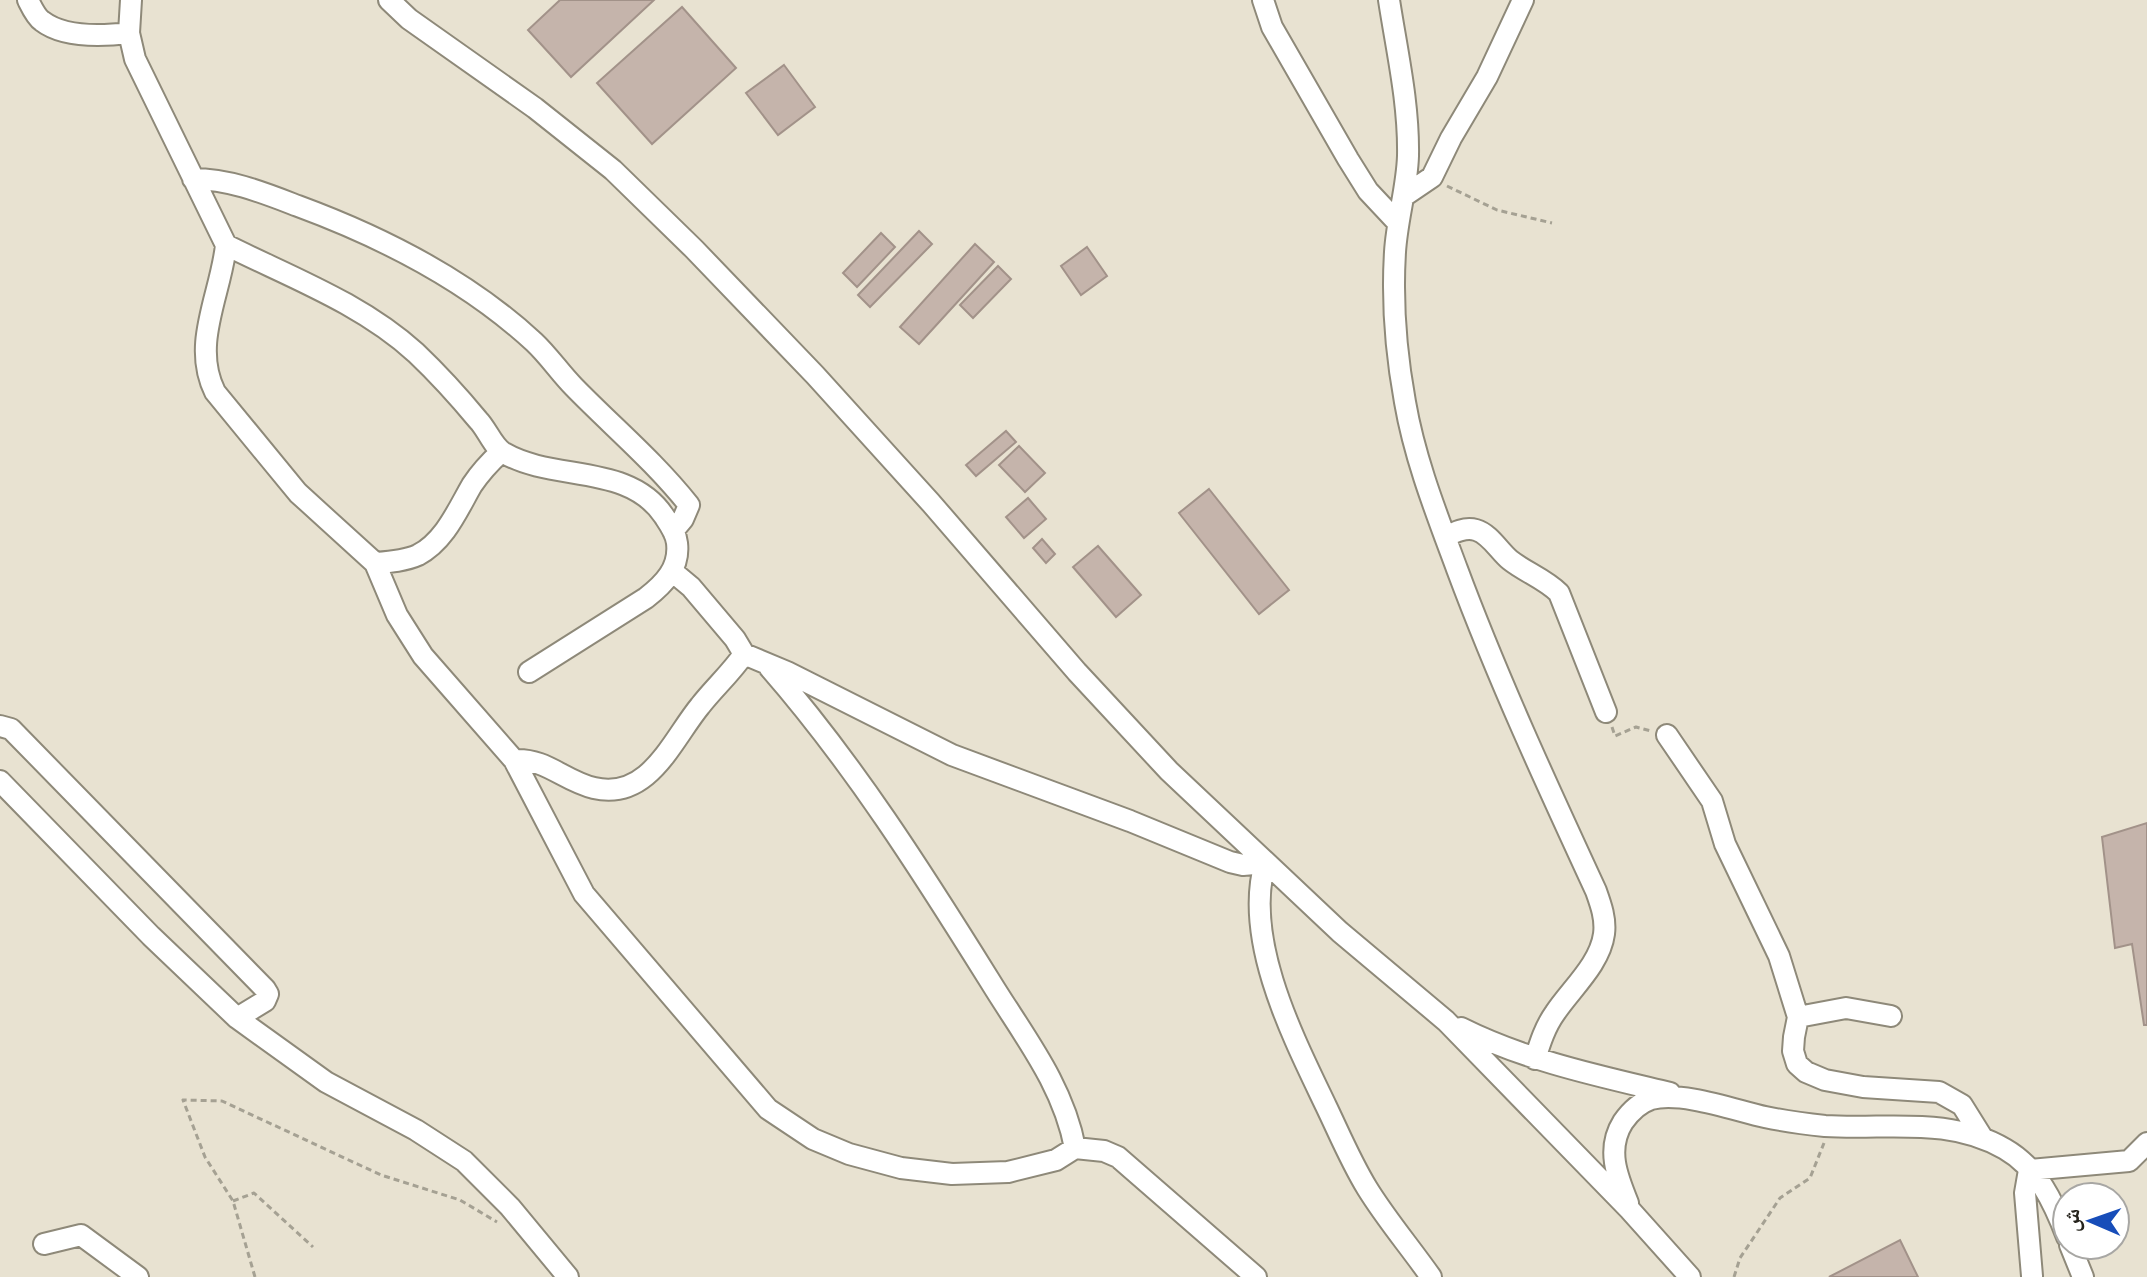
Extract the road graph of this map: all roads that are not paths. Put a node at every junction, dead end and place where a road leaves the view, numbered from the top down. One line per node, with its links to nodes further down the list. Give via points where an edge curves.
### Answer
1 (28, 0): 7 (street, via 41,21 61,29 85,35)
2 (131, 0): 7 (street)
3 (389, 0): 25 (street, via 613,170 694,249 931,503 1097,694)
4 (1263, 0): 10 (street, via 1272,27 1348,159)
5 (1389, 0): 9 (street, via 1407,122)
6 (1523, 0): 9 (street, via 1432,177)
7 (129, 33): 8 (street, via 135,59)
8 (193, 179): 11 (street); 13 (street, via 229,182 336,220 457,282 536,344 663,473 689,505)
9 (1404, 196): 10 (street)
10 (1398, 223): 14 (street, via 1395,294 1405,402)
11 (226, 245): 12 (street, via 302,280 389,330 481,422); 15 (street, via 205,341 215,392 298,493)
12 (501, 452): 13 (street, via 640,491); 15 (street, via 430,546 418,555)
13 (673, 531): 16 (street)
14 (1445, 537): 20 (street, via 1474,529 1559,593); 30 (street, via 1485,643 1602,908 1604,937 1599,950 1554,1015)
15 (375, 563): 23 (street, via 397,615 423,656)
16 (673, 572): 17 (street); 19 (street, via 646,598)
17 (744, 654): 18 (street); 23 (street, via 667,755 628,787 596,788 542,762)
18 (766, 664): 25 (street, via 952,755 1230,862); 34 (street, via 845,759 973,954 1063,1101)
19 (529, 672)
20 (1606, 712)
21 (0, 726): 28 (street, via 11,729 265,989 265,1001)
22 (1667, 735): 27 (street, via 1712,801 1725,844 1779,956)
23 (514, 760): 34 (street, via 584,894 768,1109 813,1139 901,1168 952,1174 1008,1172 1056,1160)
24 (0, 781): 28 (street)
25 (1265, 863): 29 (street); 43 (street, via 1259,907 1265,951 1289,1024 1351,1159)
26 (1891, 1016): 27 (street, via 1846,1008)
27 (1798, 1017): 32 (street, via 1793,1051 1806,1072 1863,1087 1939,1092 1962,1105)
28 (237, 1018): 41 (street, via 326,1082 464,1161)
29 (1446, 1021): 30 (street); 37 (street)
30 (1535, 1059): 31 (street)
31 (1691, 1099): 32 (street, via 1768,1118 1836,1126 1920,1125); 37 (street, via 1651,1099 1630,1111 1619,1128 1615,1170)
32 (1982, 1137): 35 (street, via 2008,1150)
33 (2147, 1143): 35 (street, via 2129,1161)
34 (1075, 1148): 42 (street, via 1118,1157)
35 (2029, 1170): 36 (street); 39 (street, via 2025,1206)
36 (2051, 1198)
37 (1630, 1210): 44 (street)
38 (44, 1244): 40 (street, via 81,1235)
39 (2032, 1276)
40 (138, 1277)
41 (568, 1277)
42 (1256, 1277)
43 (1431, 1277)
44 (1690, 1277)

